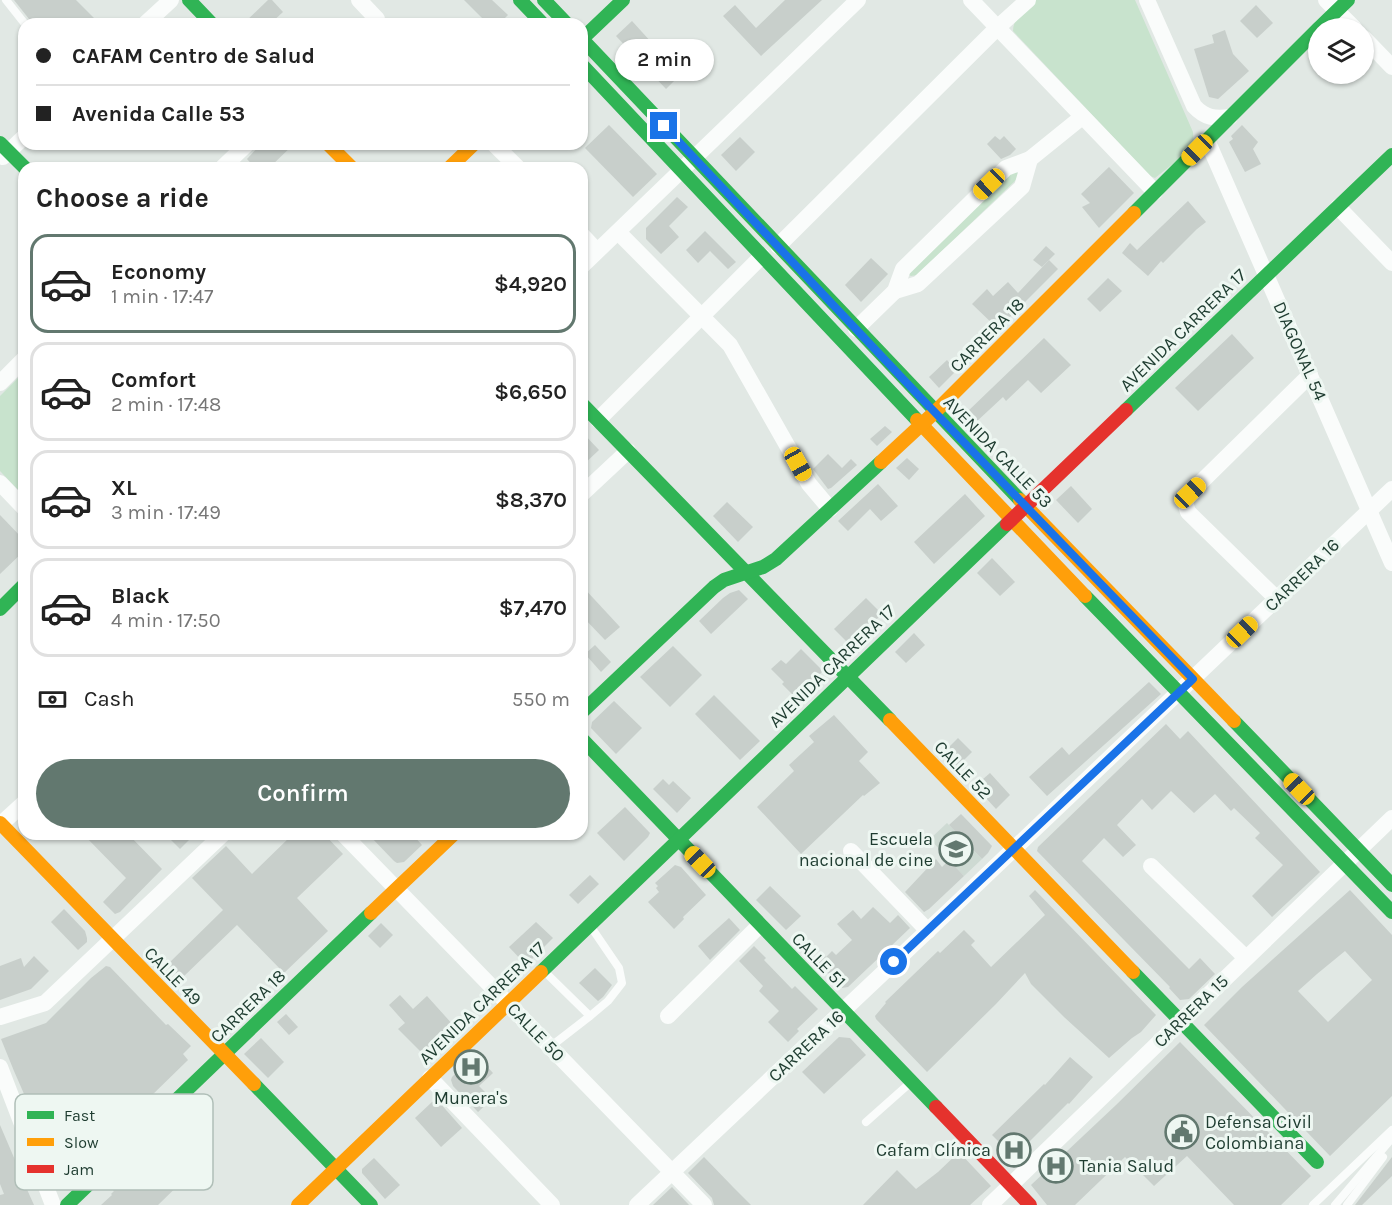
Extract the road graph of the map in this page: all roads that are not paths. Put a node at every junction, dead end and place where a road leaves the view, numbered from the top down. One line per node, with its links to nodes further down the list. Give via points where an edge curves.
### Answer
1 (6, 0): 13 (lane)
2 (171, 0): 14 (street)
3 (189, 0): 15 (street)
4 (359, 0): 16 (street)
5 (520, 0): 17 (street)
6 (858, 0): 38 (street)
7 (971, 0): 21 (street)
8 (1028, 0): 21 (street)
9 (1147, 0): 29 (street, via 1194,106 1206,116)
10 (547, 1): 18 (street)
11 (621, 1): 22 (street)
12 (1337, 4): 19 (street, CARRERA 18); 20 (street)
13 (20, 18)
14 (152, 18)
15 (206, 18)
16 (372, 18)
17 (537, 18)
18 (562, 18)
19 (1327, 18)
20 (1347, 18)
21 (997, 28): 28 (street); 50 (street)
22 (588, 33)
23 (1308, 40): 29 (street, CARRERA 18)
24 (588, 45): 38 (street, AVENIDA CALLE 53)
25 (1374, 48): 26 (street)
26 (1392, 67)
27 (588, 71): 45 (street, AVENIDA CALLE 53)
28 (1082, 117): 39 (street); 46 (street)
29 (1230, 117): 30 (street, CARRERA 18)
30 (1207, 140): 46 (street, CARRERA 18); 55 (street, DIAGONAL 54)
31 (18, 141): 36 (street)
32 (242, 150): 40 (street)
33 (334, 150): 41 (street)
34 (468, 150): 42 (street)
35 (501, 150): 43 (street)
36 (3, 151): 44 (street)
37 (1392, 155): 47 (street, AVENIDA CARRERA 17)
38 (694, 158): 45 (street); 50 (street, AVENIDA CALLE 53)
39 (1030, 159): 56 (street, via 1006,168 903,269); 56 (street, via 1022,187 918,284)
40 (228, 162)
41 (346, 162)
42 (455, 162)
43 (512, 162)
44 (18, 163)
45 (682, 170): 48 (street); 52 (street, AVENIDA CALLE 53)
46 (1155, 192): 63 (street, CARRERA 18)
47 (1338, 207): 54 (street); 55 (street, AVENIDA CARRERA 17)
48 (618, 232): 51 (street); 57 (street)
49 (588, 241): 51 (street)
50 (778, 246): 58 (street, AVENIDA CALLE 53)
51 (597, 251): 53 (street)
52 (762, 256): 57 (street); 65 (street, AVENIDA CALLE 53)
53 (588, 260)
54 (1392, 263)
55 (1266, 275): 60 (street, DIAGONAL 54); 71 (street, AVENIDA CARRERA 17)
56 (895, 291): 58 (street)
57 (702, 317): 64 (street); 72 (street, via 730,345 809,484)
58 (856, 329): 63 (street, AVENIDA CALLE 53)
59 (18, 365): 61 (street)
60 (1310, 375): 73 (street, DIAGONAL 54); 78 (street, via 1185,502 1188,512)
61 (0, 383)
62 (588, 410): 64 (street, CALLE 52)
63 (934, 412): 65 (street, CARRERA 18); 71 (street, AVENIDA CALLE 53)
64 (598, 420): 66 (street, CALLE 52)
65 (921, 424): 72 (street, CARRERA 18); 74 (street, AVENIDA CALLE 53)
66 (628, 451): 68 (street); 76 (street, CALLE 52)
67 (0, 483): 70 (street)
68 (588, 488)
69 (1392, 489): 73 (street, CARRERA 16)
70 (18, 502)
71 (1026, 506): 74 (street, AVENIDA CARRERA 17); 81 (street, AVENIDA CALLE 53)
72 (830, 509): 76 (street, CARRERA 18, via 776,559)
73 (1369, 511): 75 (street, DIAGONAL 54); 78 (street, CARRERA 16)
74 (1011, 520): 80 (street, AVENIDA CARRERA 17); 82 (street, AVENIDA CALLE 53)
75 (1392, 563)
76 (746, 572): 80 (street, CALLE 52); 83 (street, CARRERA 18, via 724,580 705,594)
77 (18, 591): 79 (street)
78 (1276, 599): 81 (street, CARRERA 16)
79 (0, 609)
80 (848, 676): 88 (street, AVENIDA CARRERA 17); 92 (street, CALLE 52)
81 (1193, 679): 82 (street, CARRERA 16); 93 (street, AVENIDA CALLE 53)
82 (1179, 692): 92 (street, CARRERA 16); 95 (street, AVENIDA CALLE 53)
83 (588, 706)
84 (588, 745): 88 (street, CALLE 51)
85 (18, 808): 87 (street)
86 (1392, 818): 93 (street, CARRERA 15)
87 (1, 824): 103 (street, CALLE 49)
88 (678, 839): 100 (street, AVENIDA CARRERA 17); 101 (street, CALLE 51)
89 (217, 840): 103 (street)
90 (349, 840): 98 (street, CALLE 50)
91 (448, 840): 98 (street, CARRERA 18)
92 (1014, 849): 102 (street, CARRERA 16); 111 (street, CALLE 52)
93 (1358, 850): 95 (street, CARRERA 15); 97 (street, AVENIDA CALLE 53)
94 (851, 851): 102 (street)
95 (1345, 863): 99 (street, AVENIDA CALLE 53); 104 (street, CARRERA 15)
96 (1151, 866): 104 (street)
97 (1392, 885)
98 (396, 889): 106 (street, CALLE 50); 113 (street, CARRERA 18)
99 (1392, 912)
100 (590, 925): 105 (street, AVENIDA CARRERA 17); 108 (lane, via 620,968 622,983)
101 (760, 925): 107 (street, CALLE 51); 109 (street)
102 (928, 931): 107 (street, CARRERA 16)
103 (112, 939): 110 (street, via 45,1003); 113 (street, CALLE 49)
104 (1246, 958): 111 (street, CARRERA 15)
105 (543, 970): 106 (street, AVENIDA CARRERA 17); 108 (lane)
106 (508, 1004): 112 (street, CALLE 50); 115 (street, AVENIDA CARRERA 17)
107 (843, 1011): 116 (street, CALLE 51); 125 (street, CARRERA 16)
108 (590, 1016): 112 (lane)
109 (668, 1016)
110 (0, 1017)
111 (1181, 1021): 123 (street, CALLE 52); 126 (street, CARRERA 15)
112 (550, 1047): 125 (street, CALLE 50)
113 (224, 1054): 117 (street, CARRERA 18); 124 (street, CALLE 49)
114 (0, 1067): 118 (street)
115 (430, 1078): 124 (street, AVENIDA CARRERA 17); 133 (street)
116 (912, 1082): 119 (lane); 126 (street, CALLE 51)
117 (182, 1094)
118 (15, 1106)
119 (866, 1122)
120 (1392, 1130): 138 (lane)
121 (1392, 1138): 139 (lane)
122 (1392, 1144): 140 (lane)
123 (1317, 1162)
124 (336, 1169): 131 (street, AVENIDA CARRERA 17); 132 (street, CALLE 49)
125 (672, 1172): 134 (street, CARRERA 16); 135 (street, CALLE 50)
126 (1011, 1185): 136 (street, CARRERA 15); 137 (street, CALLE 51)
127 (47, 1190): 129 (street)
128 (83, 1190): 130 (street, CARRERA 18)
129 (53, 1205)
130 (67, 1205)
131 (298, 1205)
132 (371, 1205)
133 (552, 1205)
134 (637, 1205)
135 (704, 1205)
136 (990, 1205)
137 (1030, 1205)
138 (1313, 1205)
139 (1335, 1205)
140 (1347, 1205)

